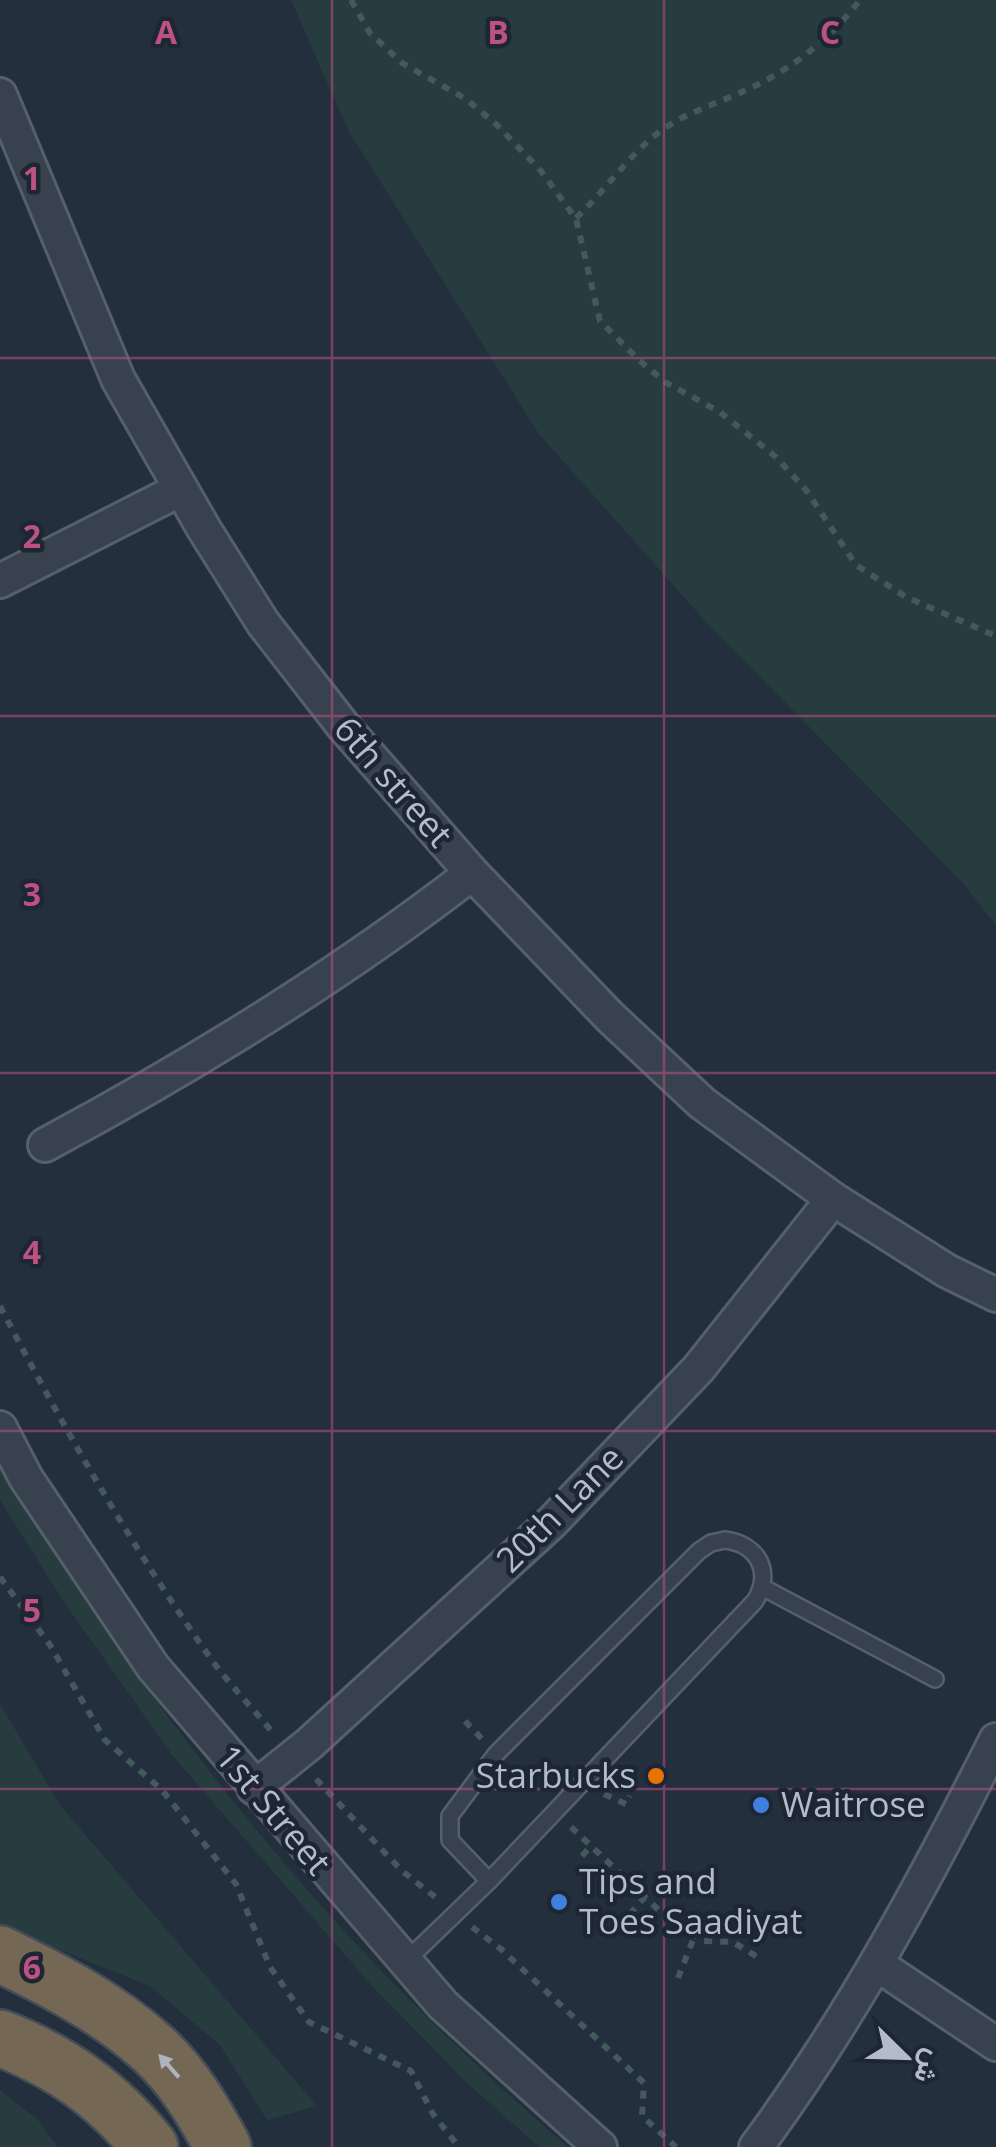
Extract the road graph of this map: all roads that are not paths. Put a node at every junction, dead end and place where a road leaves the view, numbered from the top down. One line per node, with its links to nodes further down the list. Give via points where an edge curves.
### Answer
1 (0, 95): 2 (street, 6th street, via 118,379)
2 (181, 489): 3 (street); 4 (street, 6th street, via 264,622 344,727)
3 (0, 581)
4 (472, 873): 5 (street, via 279,1010); 6 (street, 6th street, via 702,1103)
5 (45, 1145)
6 (833, 1199): 7 (street, 6th street); 12 (street, 20th Lane, via 699,1368 552,1522)
7 (996, 1296)
8 (0, 1428): 12 (street, 1st Street, via 26,1478 153,1667)
9 (762, 1587): 10 (lane); 13 (lane, via 716,1644); 13 (lane, via 760,1559 750,1548 738,1541 711,1543 496,1754 456,1806 448,1828 458,1850)
10 (935, 1679)
11 (996, 1740): 16 (street)
12 (254, 1788): 15 (street, 1st Street)
13 (488, 1881): 15 (lane)
14 (0, 1954): 20 (highway, one-way to 14, via 152,2047 72,1992)
15 (404, 1963): 21 (street, 1st Street)
16 (878, 1965): 18 (street); 22 (street)
17 (0, 2038): 19 (highway, via 68,2069)
18 (996, 2044)
19 (150, 2147)
20 (223, 2147)
21 (600, 2147)
22 (756, 2147)

